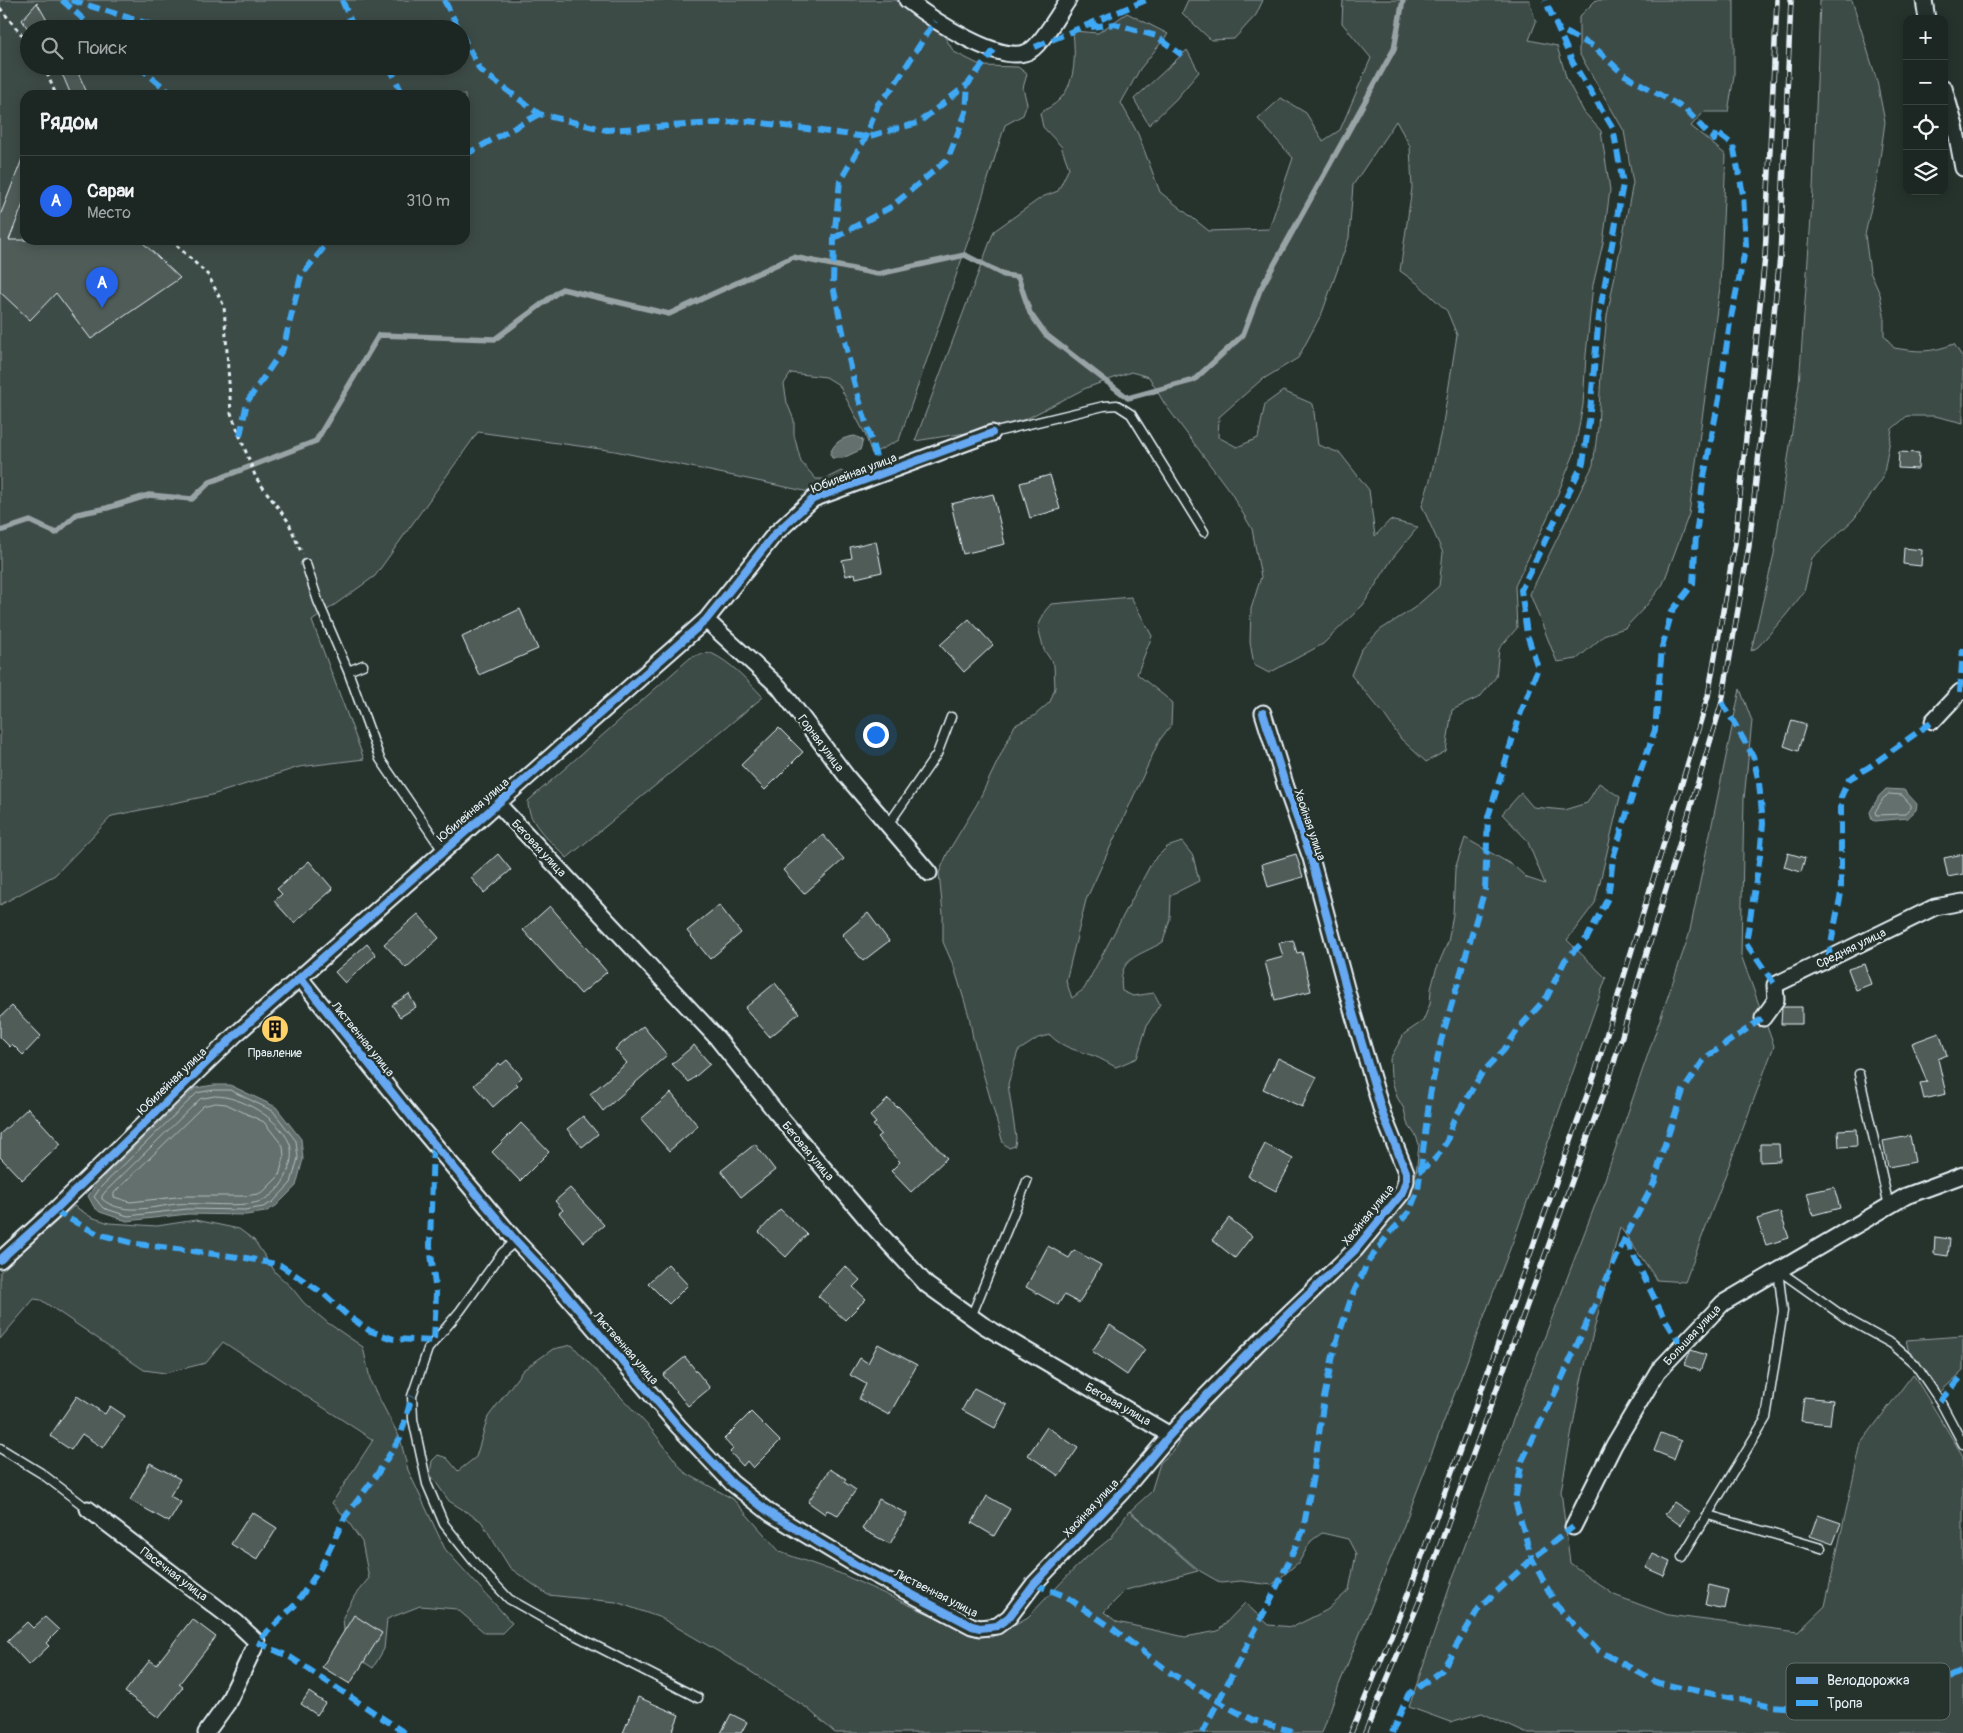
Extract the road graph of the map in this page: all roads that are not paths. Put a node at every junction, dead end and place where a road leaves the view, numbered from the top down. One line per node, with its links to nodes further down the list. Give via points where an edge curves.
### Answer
1 (1068, 0): 3 (street, via 1035,47 1014,54 982,46 935,21)
2 (1924, 0): 4 (street)
3 (912, 2)
4 (1927, 15)
5 (1948, 98): 6 (street)
6 (1959, 125): 7 (street)
7 (1963, 168)
8 (992, 434): 9 (lane, via 1117,405 1131,414); 11 (street, Юбилейная улица, via 813,499 774,534)
9 (1204, 532)
10 (306, 564): 13 (lane)
11 (706, 620): 18 (street, Юбилейная улица); 19 (street, Горная улица, via 779,687)
12 (363, 665): 13 (lane)
13 (348, 671): 20 (lane, via 380,759)
14 (1963, 692): 17 (street)
15 (1263, 713): 33 (street, Хвойная улица, via 1311,858 1383,1115 1406,1172 1406,1181 1402,1193 1355,1250 1263,1338)
16 (951, 717): 19 (lane, via 937,754)
17 (1934, 721)
18 (498, 804): 20 (street, Юбилейная улица); 32 (street, Беговая улица, via 717,1038 781,1119 927,1285)
19 (888, 825): 21 (street, Горная улица)
20 (444, 851): 23 (street, Юбилейная улица)
21 (929, 873)
22 (1963, 902): 24 (street, Средняя улица, via 1935,907 1775,985 1776,1000)
23 (300, 978): 29 (street, Лиственная улица); 30 (street, Юбилейная улица, via 236,1034)
24 (1763, 1018)
25 (1858, 1074): 28 (lane)
26 (1963, 1174): 28 (street, Большая улица)
27 (1026, 1181): 32 (lane)
28 (1889, 1206): 31 (street, Большая улица)
29 (516, 1240): 41 (street, Лиственная улица, via 679,1427 732,1483 770,1513 856,1565 972,1626 997,1626); 42 (lane, via 428,1349 412,1396 413,1420 427,1484 444,1524 509,1598)
30 (0, 1260)
31 (1778, 1270): 34 (lane, via 1847,1319 1892,1344 1915,1364); 37 (lane, via 1782,1310 1766,1418); 38 (street, Большая улица, via 1723,1303 1658,1371 1614,1446)
32 (970, 1316): 33 (street, Беговая улица)
33 (1170, 1435): 41 (street, Хвойная улица, via 1122,1492 1034,1584)
34 (1963, 1444)
35 (0, 1448): 36 (lane, via 41,1473)
36 (88, 1509): 43 (street, Пасечная улица, via 236,1622 257,1642 227,1704)
37 (1708, 1515): 39 (lane); 40 (lane)
38 (1573, 1527)
39 (1821, 1548)
40 (1682, 1557)
41 (1008, 1617)
42 (698, 1698)
43 (206, 1733)

